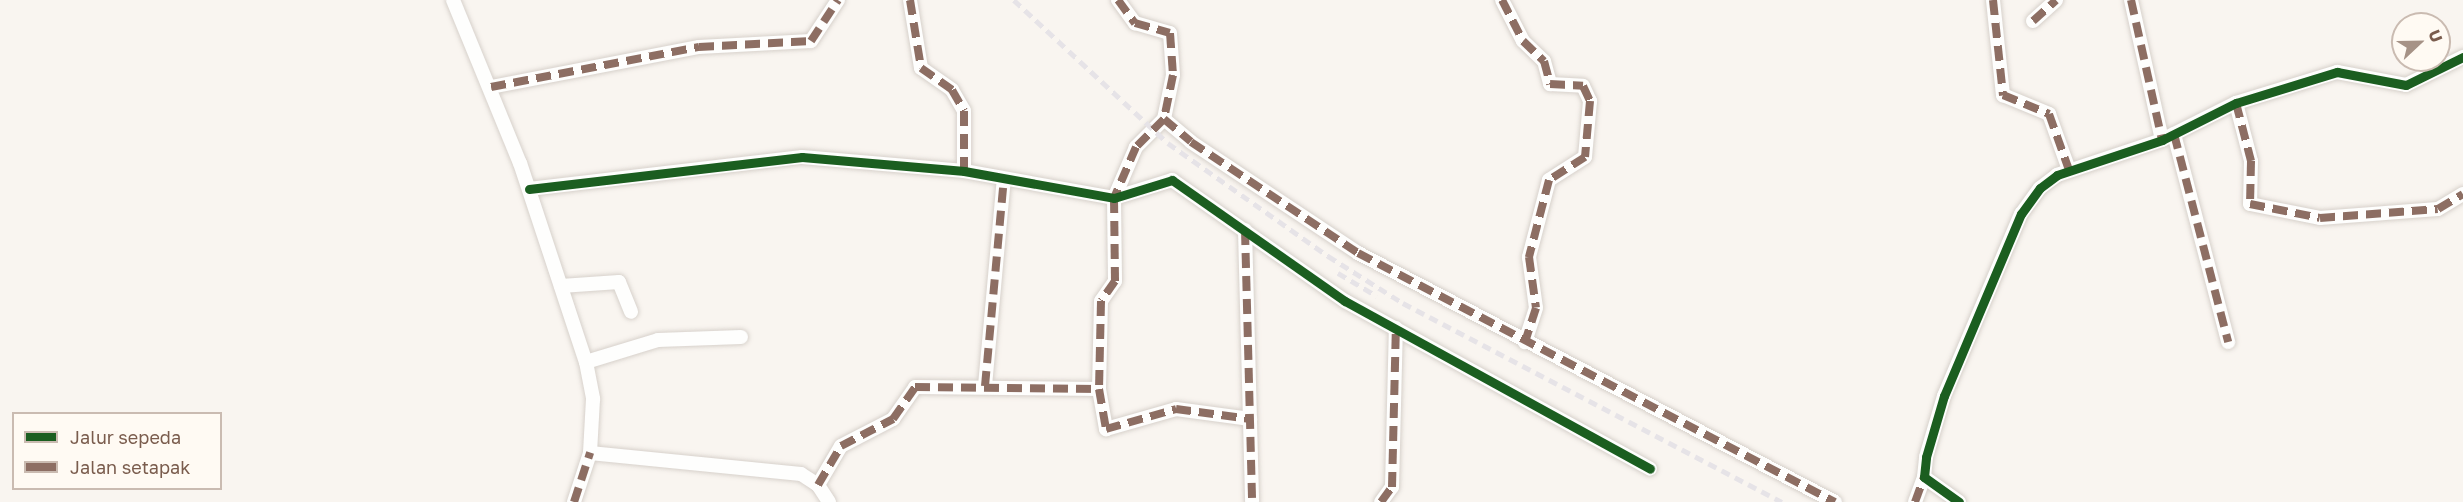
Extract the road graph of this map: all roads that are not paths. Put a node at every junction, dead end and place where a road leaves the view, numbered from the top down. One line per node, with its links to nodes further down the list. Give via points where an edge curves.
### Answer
1 (453, 0): 11 (street)
2 (838, 0): 11 (street, via 812,40 699,47)
3 (910, 0): 16 (street, via 921,68 952,90 964,111)
4 (1118, 0): 13 (street, via 1135,23 1170,33 1173,75)
5 (1502, 0): 26 (street, via 1523,41 1544,61 1550,84 1582,86 1590,100 1585,157 1549,180 1529,257 1536,308)
6 (1993, 0): 15 (street, via 2003,95 2049,114)
7 (2056, 0): 9 (street)
8 (2131, 0): 14 (street)
9 (2033, 21)
10 (2463, 57): 12 (street, via 2406,85 2343,71)
11 (490, 87): 18 (street)
12 (2236, 103): 14 (street); 19 (street, via 2251,161 2250,204 2320,218 2438,209)
13 (1164, 119): 20 (street, via 1136,147); 26 (street, via 1359,253)
14 (2168, 137): 15 (street); 27 (street)
15 (2069, 170): 34 (street, via 2040,188 2021,214 1944,396)
16 (964, 171): 17 (street); 18 (street, via 851,158 770,158)
17 (1004, 179): 20 (street); 29 (street)
18 (529, 189): 22 (street)
19 (2463, 194)
20 (1114, 198): 21 (street, via 1172,180); 30 (street, via 1115,281 1101,301)
21 (1245, 230): 24 (street, via 1345,301); 31 (street)
22 (561, 286): 23 (street, via 619,282); 28 (street)
23 (631, 312)
24 (1396, 328): 33 (street); 39 (street, via 1392,488)
25 (741, 337): 28 (street, via 658,340)
26 (1525, 342): 40 (street)
27 (2228, 342)
28 (586, 362): 32 (street, via 593,399)
29 (985, 386): 30 (street); 35 (street, via 915,387 893,419 841,446)
30 (1099, 389): 31 (street, via 1106,429 1176,409)
31 (1250, 419): 38 (street)
32 (590, 453): 35 (street, via 764,468 801,474); 36 (street)
33 (1650, 469)
34 (1924, 477): 41 (street); 42 (street)
35 (818, 485): 37 (street)
36 (574, 502)
37 (829, 502)
38 (1252, 502)
39 (1381, 502)
40 (1835, 502)
41 (1914, 502)
42 (1959, 502)

